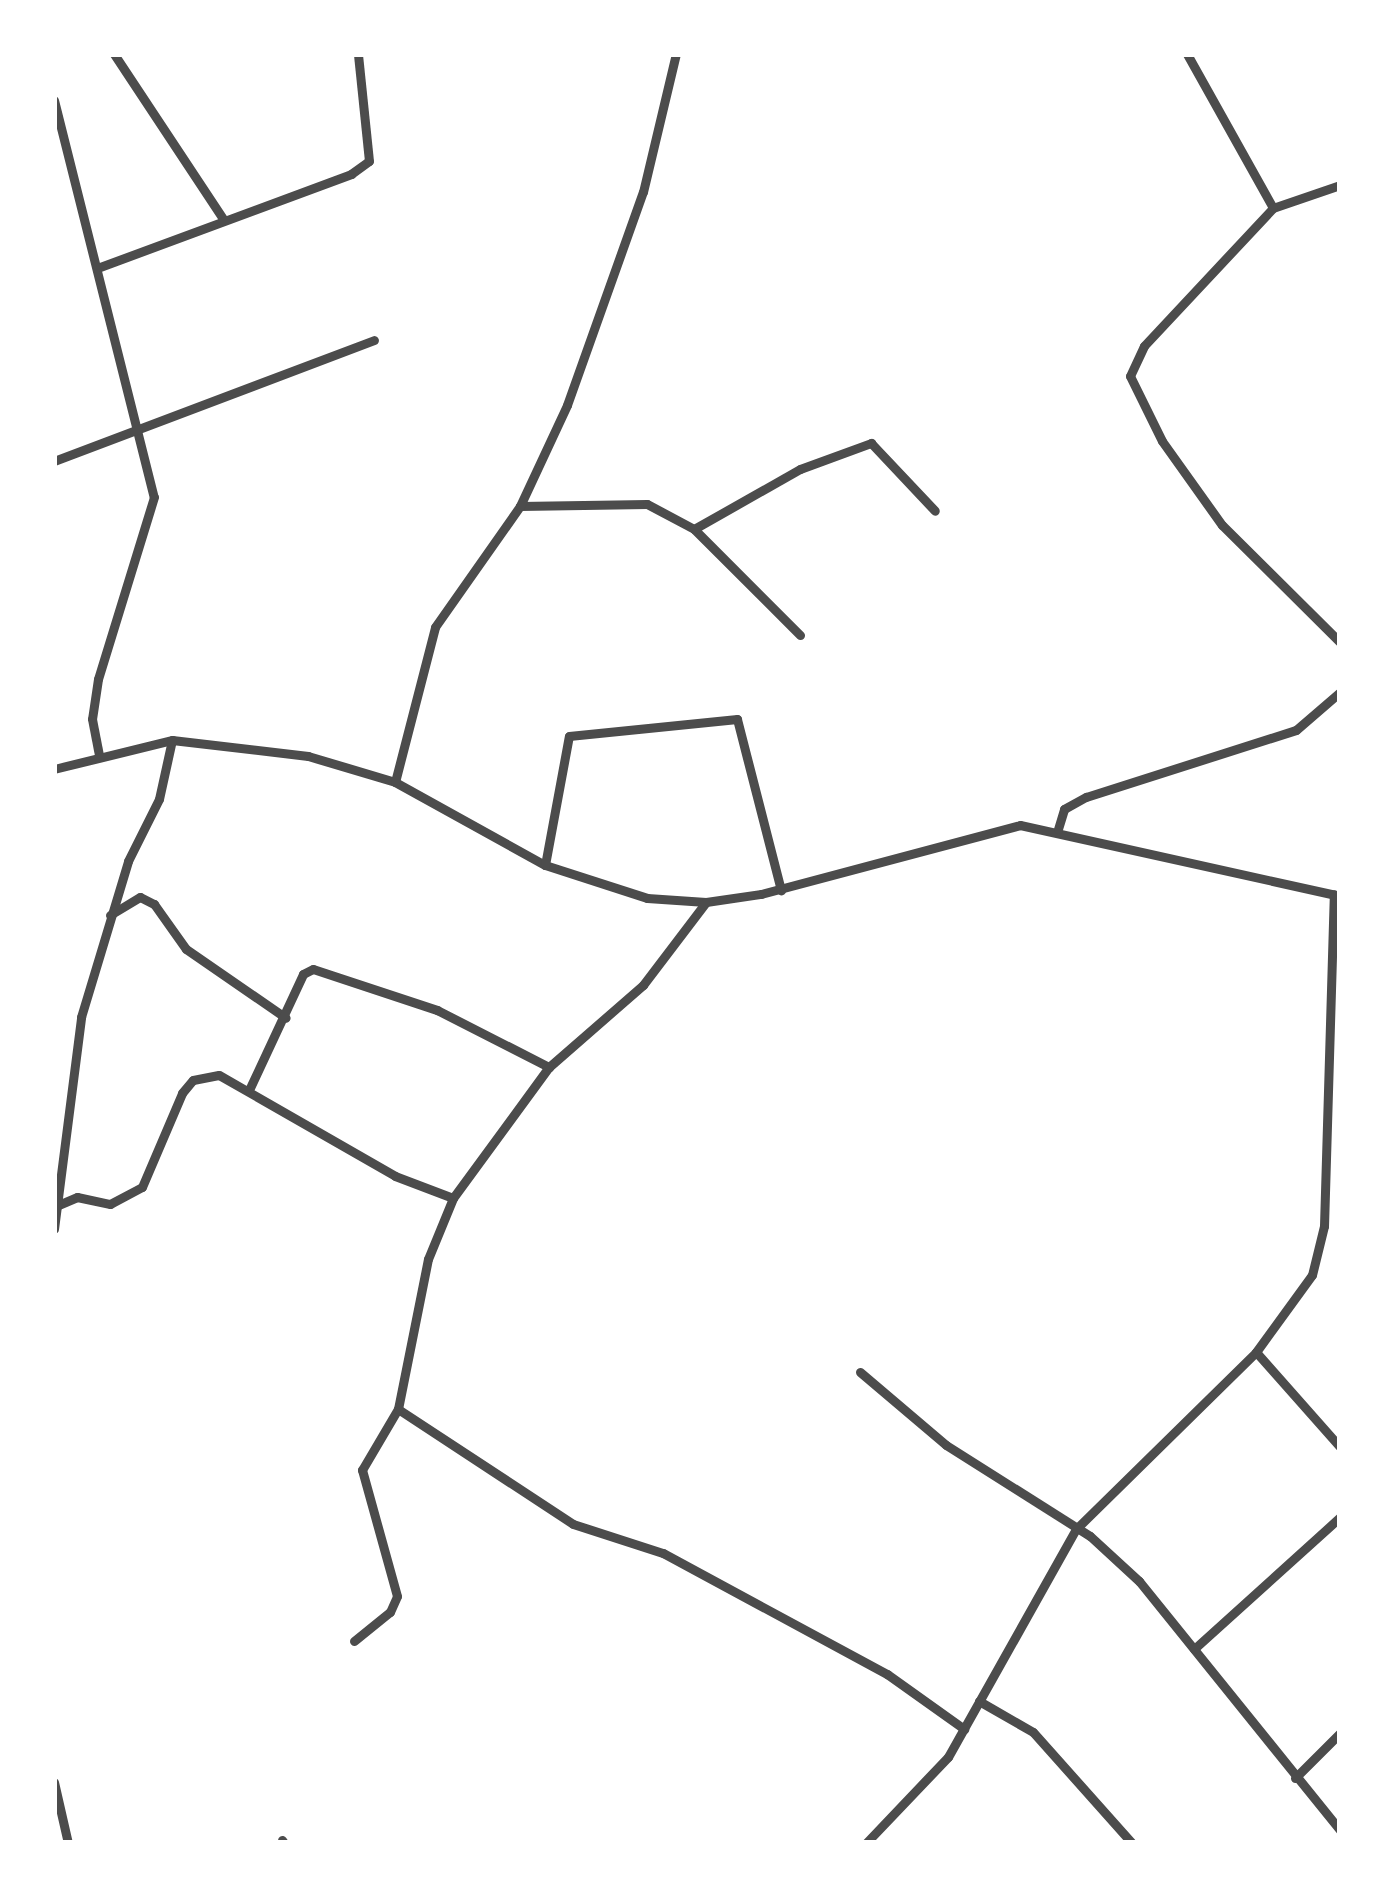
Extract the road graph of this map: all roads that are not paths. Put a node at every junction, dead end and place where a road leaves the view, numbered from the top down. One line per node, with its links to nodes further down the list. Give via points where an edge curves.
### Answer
1 (114, 54): 8 (street)
2 (358, 54): 8 (street, via 369,161)
3 (676, 54): 13 (street, via 644,192 567,405)
4 (1187, 54): 7 (street)
5 (54, 100): 9 (street)
6 (1340, 184): 7 (street)
7 (1273, 208): 17 (street, via 1144,346 1130,376 1162,441 1222,525)
8 (224, 220): 9 (street)
9 (100, 267): 11 (street)
10 (374, 340): 11 (street)
11 (136, 430): 12 (street); 20 (street, via 154,497 98,679 92,718)
12 (54, 461)
13 (520, 506): 15 (street, via 647,505); 22 (street, via 435,627)
14 (934, 512): 15 (street, via 871,443 800,469)
15 (694, 530): 16 (street)
16 (800, 635)
17 (1340, 643)
18 (1340, 692): 23 (street, via 1296,730 1086,797 1064,809)
19 (172, 740): 20 (street); 22 (street, via 308,756); 28 (street, via 159,799)
20 (99, 754): 21 (street)
21 (54, 769)
22 (394, 782): 24 (street)
23 (1058, 829): 25 (street, via 1005,826); 26 (street)
24 (545, 865): 25 (street, via 569,736 737,719); 27 (street, via 632,894)
25 (781, 890): 27 (street)
26 (1337, 895): 35 (street, via 1324,1226 1312,1275)
27 (706, 902): 30 (street, via 643,985)
28 (110, 915): 29 (street, via 140,897 154,904 186,950 229,971); 33 (street, via 81,1017)
29 (286, 1018): 30 (street, via 303,974 332,972 437,1010); 31 (street)
30 (549, 1067): 32 (street)
31 (249, 1090): 32 (street, via 395,1176); 33 (street, via 219,1075 193,1080 172,1108 142,1187 110,1204 77,1197)
32 (453, 1198): 37 (street, via 428,1258)
33 (56, 1206): 34 (street)
34 (54, 1229)
35 (1256, 1352): 38 (street); 40 (street)
36 (860, 1372): 40 (street, via 946,1445)
37 (398, 1409): 41 (street, via 362,1470 397,1596); 44 (street, via 573,1524 684,1564 887,1674)
38 (1340, 1447)
39 (1340, 1517): 42 (street)
40 (1076, 1529): 42 (street, via 1139,1581); 43 (street)
41 (354, 1641)
42 (1194, 1649): 46 (street)
43 (979, 1701): 44 (street); 51 (street, via 1033,1732)
44 (964, 1729): 50 (street, via 948,1757)
45 (1340, 1733): 46 (street)
46 (1295, 1778): 48 (street)
47 (54, 1782): 49 (street)
48 (1340, 1830)
49 (68, 1843)
50 (866, 1843)
51 (1132, 1843)

